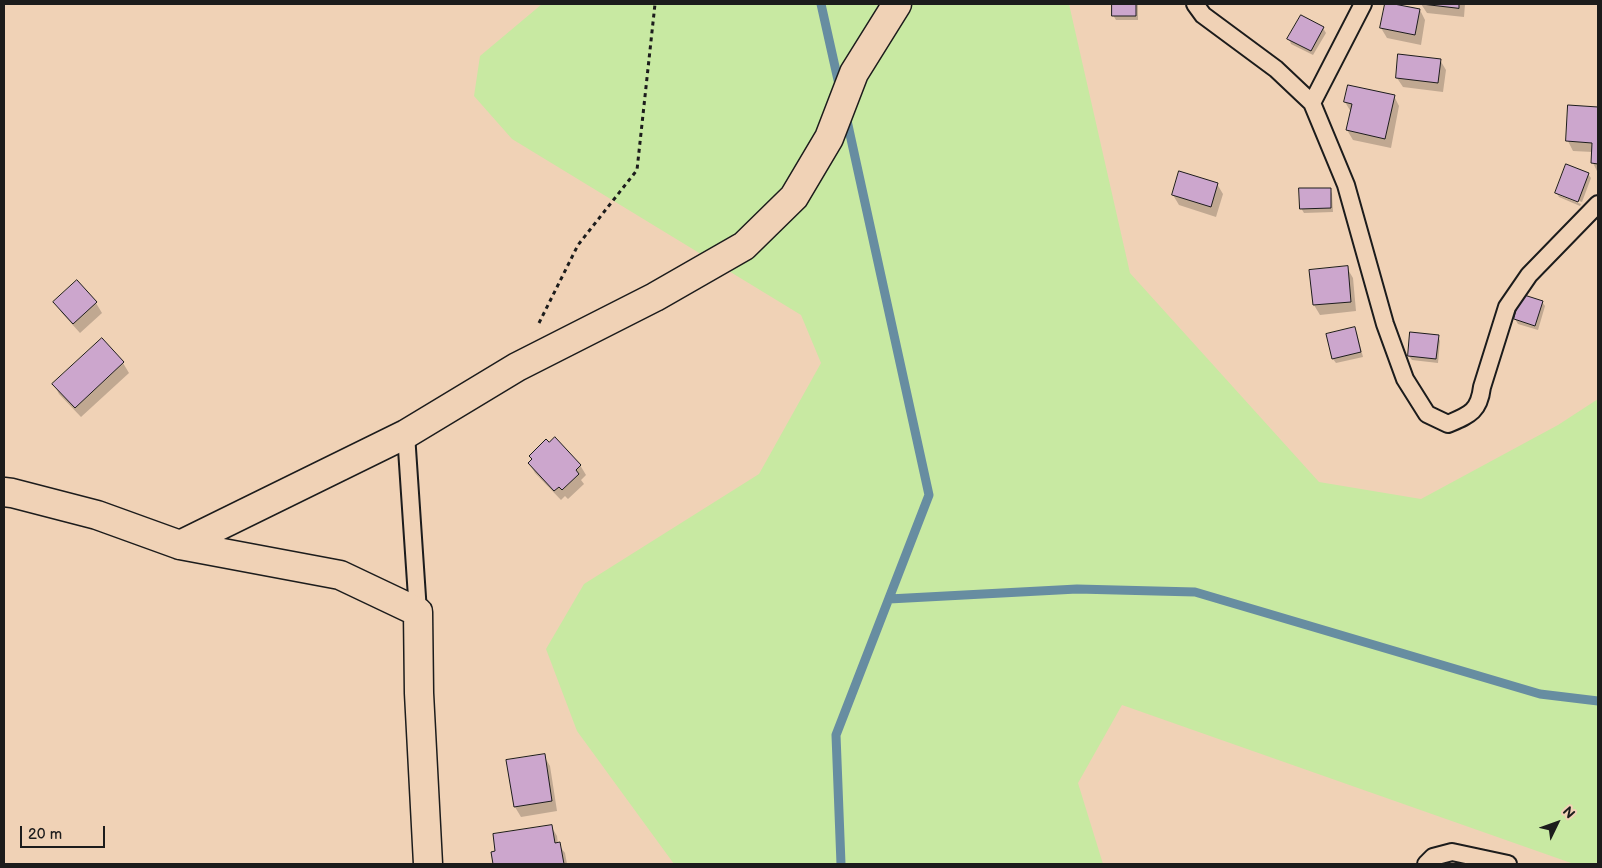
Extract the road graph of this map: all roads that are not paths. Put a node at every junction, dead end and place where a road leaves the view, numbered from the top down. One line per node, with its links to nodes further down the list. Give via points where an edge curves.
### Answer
1 (897, 4): 6 (street, via 854,73 829,138 794,197 744,246 655,297 518,367)
2 (1195, 4): 4 (lane, via 1203,15 1276,69)
3 (1363, 4): 4 (lane)
4 (1312, 102): 5 (lane, via 1346,185 1385,324 1406,379 1427,414 1448,424 1469,415 1480,400 1507,307 1529,275)
5 (1598, 204)
6 (406, 434): 8 (street); 9 (lane)
7 (4, 492): 8 (street, via 97,515)
8 (180, 545): 9 (street, via 340,575)
9 (418, 612): 10 (street)
10 (428, 864)
11 (1426, 864): 12 (lane, via 1434,857 1452,852)
12 (1508, 864)

